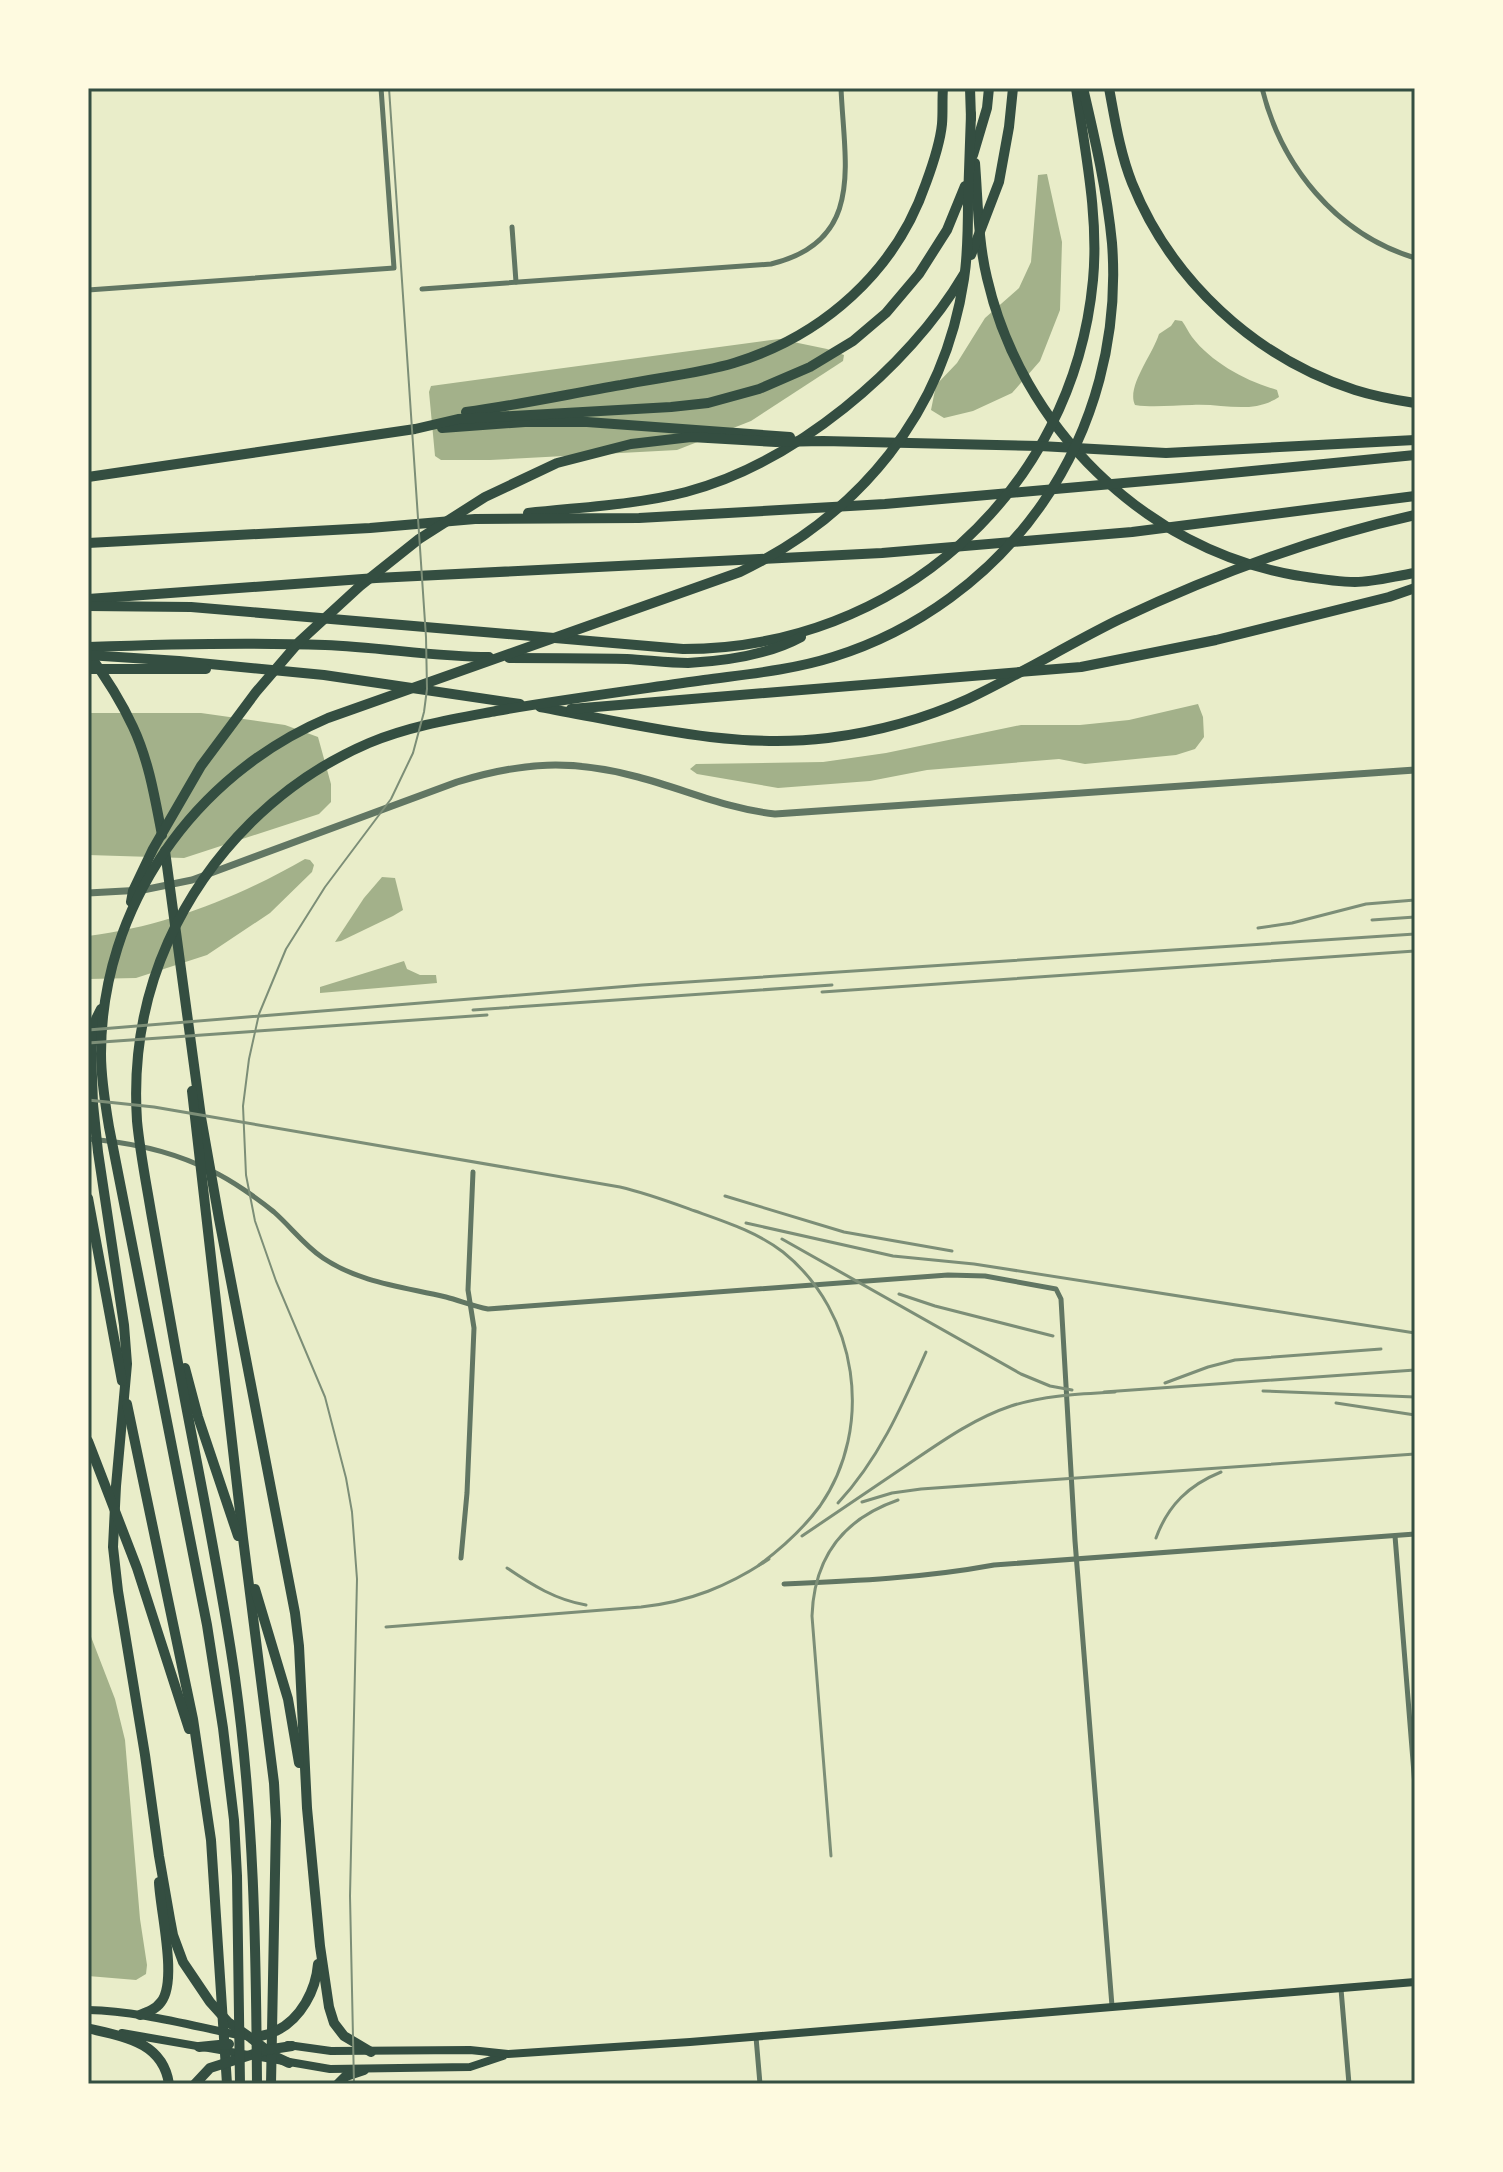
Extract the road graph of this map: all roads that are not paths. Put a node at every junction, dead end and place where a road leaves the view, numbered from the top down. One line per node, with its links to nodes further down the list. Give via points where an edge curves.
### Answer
1 (381, 88): 16 (street, via 394,268)
2 (841, 88): 14 (street, via 844,196 829,229 808,250 771,264)
3 (943, 88): 18 (highway, via 934,161 905,229 872,277 804,332 732,364 457,413)
4 (970, 88): 11 (highway)
5 (989, 88): 18 (highway, via 963,194 919,274 886,313 810,367 708,403 458,419)
6 (1013, 88): 25 (highway, via 999,182 963,276 931,322 843,411 728,479 688,491)
7 (1076, 88): 31 (highway, via 1092,201 1094,266 1081,347 1051,425 1012,489 965,540 900,590)
8 (1083, 88): 36 (highway, via 1110,227 1111,317 1102,373 1086,420 1065,466 1019,534 935,609 847,652 799,666)
9 (1109, 88): 17 (highway, via 1132,183 1154,228 1213,305 1244,332 1319,375 1354,390)
10 (1262, 88): 13 (street, via 1284,149 1319,198 1361,233)
11 (971, 114): 27 (highway, via 980,238 1002,326 1038,401 1088,464 1146,514 1209,550 1261,569 1355,582); 39 (highway, via 967,260 954,327 914,418 851,498 800,539 740,572 293,734 198,809)
12 (512, 227): 14 (street)
13 (1415, 258)
14 (516, 282): 15 (street)
15 (422, 289)
16 (88, 290)
17 (1415, 403)
18 (415, 429): 20 (highway, via 602,423); 22 (highway)
19 (1415, 440): 20 (highway, via 1166,453)
20 (823, 441): 39 (highway, via 680,438 601,450 496,491 419,539 327,615 236,717 168,822 133,891)
21 (1415, 455): 25 (highway, via 959,498 639,518)
22 (88, 477)
23 (1415, 496): 29 (highway, via 1050,540)
24 (1415, 515): 34 (highway, via 1217,576 1114,622 961,702 908,721 828,738 712,738 456,693)
25 (475, 519): 26 (highway)
26 (88, 543)
27 (1415, 573)
28 (1415, 588): 36 (highway, via 1216,640 1081,667)
29 (88, 599)
30 (88, 606): 31 (highway, via 191,607 700,649)
31 (819, 628): 32 (highway, via 783,647 686,663 456,657 310,645)
32 (88, 647)
33 (88, 654): 34 (highway); 41 (highway, via 134,728 152,786)
34 (254, 667): 35 (highway)
35 (88, 669)
36 (473, 715): 45 (highway, via 402,731 329,763 269,806 227,847 187,904 153,981 137,1066 141,1157)
37 (1415, 770): 38 (street, via 775,814 580,765 530,766 457,782 192,880)
38 (88, 893)
39 (130, 910): 40 (highway)
40 (106, 997): 56 (highway, via 96,1019 91,1074 127,1364 113,1517 115,1573); 79 (highway, via 101,1054 109,1127 221,1713 234,1820)
41 (188, 1011): 55 (highway, via 204,1132 295,1613); 81 (highway, via 192,1100 276,1821)
42 (88, 1139): 46 (street, via 125,1142 188,1160 222,1175 341,1268)
43 (473, 1172): 46 (street)
44 (88, 1198): 53 (highway)
45 (165, 1297): 55 (highway, via 288,1699); 80 (highway, via 236,1688 255,1892)
46 (471, 1306): 50 (street); 51 (street, via 488,1309 948,1275 1056,1289 1061,1299)
47 (88, 1441): 53 (highway)
48 (1415, 1534): 49 (street)
49 (1395, 1536): 51 (street); 54 (street)
50 (461, 1558)
51 (1077, 1559): 52 (street); 60 (street)
52 (784, 1584)
53 (190, 1720): 78 (highway, via 211,1840)
54 (1415, 1786)
55 (307, 1808): 57 (highway)
56 (159, 1856): 62 (highway, via 168,1985 160,2004); 66 (highway, via 183,1962 220,2014)
57 (320, 1946): 66 (highway, via 317,1980 297,2014 277,2031); 71 (highway, via 334,2023 344,2036)
58 (1415, 1982): 59 (main road)
59 (1341, 1989): 60 (main road); 85 (street)
60 (1112, 2006): 65 (main road)
61 (88, 2010): 62 (main road)
62 (140, 2015): 64 (main road)
63 (90, 2029): 69 (main road); 76 (highway, via 151,2050 163,2061)
64 (215, 2030): 66 (main road); 67 (highway)
65 (756, 2037): 72 (main road); 84 (street)
66 (251, 2038): 67 (highway); 68 (main road); 70 (highway)
67 (235, 2043): 69 (highway); 73 (highway)
68 (292, 2046): 70 (highway); 71 (main road)
69 (199, 2047): 73 (main road)
70 (266, 2050): 73 (highway); 74 (highway)
71 (371, 2052): 72 (main road)
72 (508, 2054): 75 (main road, via 470,2067)
73 (250, 2056): 74 (main road); 77 (highway, via 210,2068); 82 (highway)
74 (289, 2063): 75 (main road)
75 (364, 2070): 83 (highway)
76 (169, 2084)
77 (195, 2084)
78 (227, 2084)
79 (240, 2084)
80 (257, 2084)
81 (271, 2084)
82 (282, 2084)
83 (338, 2084)
84 (760, 2084)
85 (1349, 2084)

